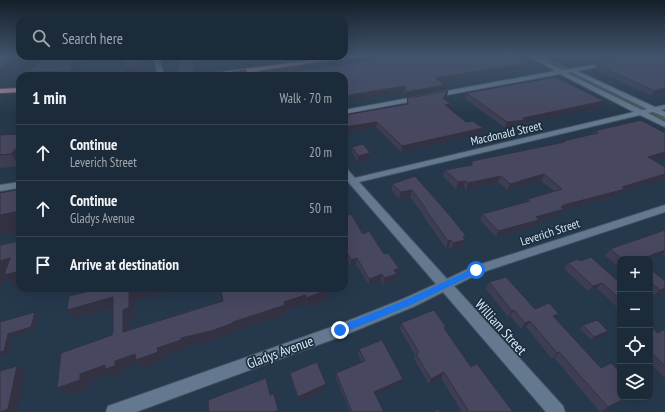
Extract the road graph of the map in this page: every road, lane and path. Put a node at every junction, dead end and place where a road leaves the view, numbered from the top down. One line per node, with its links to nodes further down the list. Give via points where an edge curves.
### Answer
1 (543, 75): 8 (street)
2 (567, 75): 9 (street)
3 (583, 75): 7 (street)
4 (16, 90): 5 (main road)
5 (0, 91)
6 (665, 108): 7 (street, Macdonald Street)
7 (655, 110): 9 (street, Macdonald Street); 10 (street)
8 (348, 111)
9 (642, 113): 11 (street); 13 (street, Macdonald Street)
10 (665, 115)
11 (665, 125)
12 (348, 175): 13 (street, William Street)
13 (353, 181): 17 (street, William Street)
14 (16, 186): 15 (street)
15 (0, 188)
16 (665, 208): 17 (street, Leverich Street, via 476,270)
17 (444, 286): 18 (street, Gladys Avenue, via 340,330); 19 (street, William Street)
18 (114, 412)
19 (557, 412)

